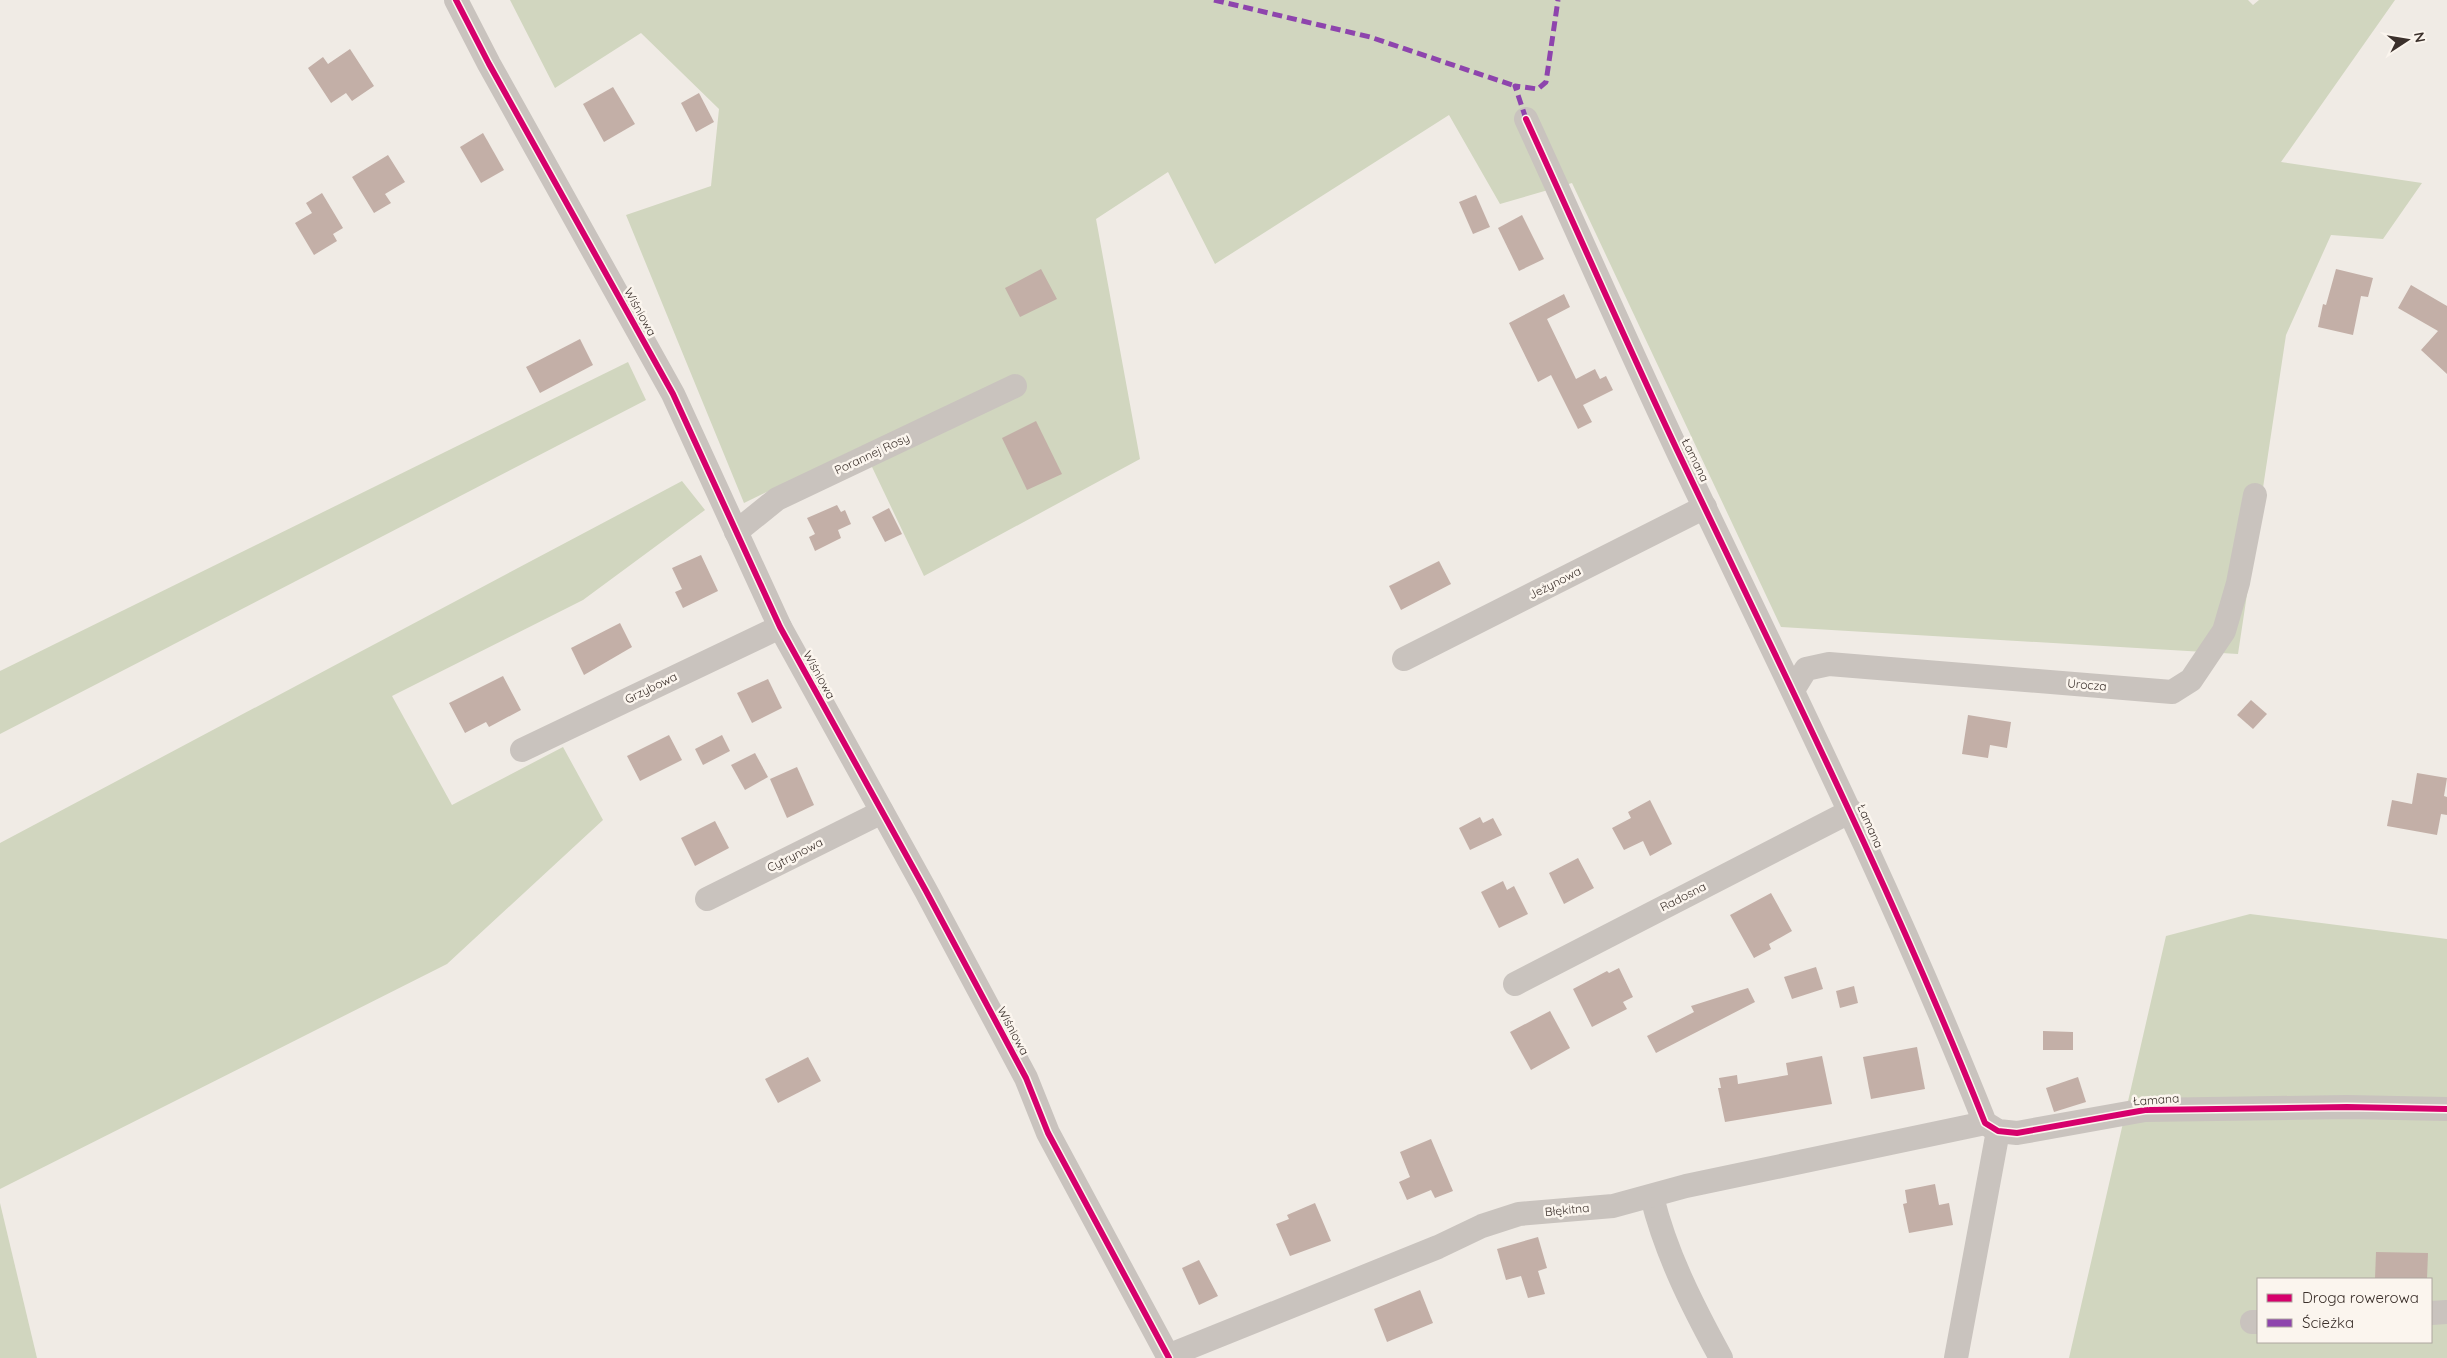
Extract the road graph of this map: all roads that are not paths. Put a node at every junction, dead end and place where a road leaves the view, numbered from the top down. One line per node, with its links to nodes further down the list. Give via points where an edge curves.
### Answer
1 (456, 0): 6 (street, Wiśniowa, via 673,394)
2 (1526, 119): 5 (street, Łamana)
3 (1015, 386): 6 (street, Porannej Rosy, via 777,499)
4 (2255, 495): 9 (street, Urocza, via 2238,583 2224,631 2191,680 2172,692 1829,664 1806,669)
5 (1705, 507): 8 (street, Jeżynowa); 9 (street, Łamana)
6 (736, 532): 7 (street, Wiśniowa)
7 (780, 627): 10 (street, Grzybowa); 12 (street, Wiśniowa)
8 (1404, 659)
9 (1793, 690): 11 (street, Łamana)
10 (522, 750)
11 (1851, 811): 14 (street, Radosna); 16 (street, Łamana)
12 (882, 812): 13 (street, Cytrynowa); 20 (street, Wiśniowa, via 1026,1078 1048,1134)
13 (708, 899)
14 (1515, 984)
15 (2447, 1109): 16 (street, Łamana, via 2145,1110 2017,1133)
16 (1992, 1127): 17 (street, Błękitna, via 1686,1186); 22 (street)
17 (1652, 1197): 20 (street, Błękitna, via 1614,1206 1519,1214 1482,1226); 21 (street, via 1661,1234)
18 (2432, 1312): 19 (street)
19 (2447, 1312)
20 (1168, 1357)
21 (1721, 1358)
22 (1956, 1358)

